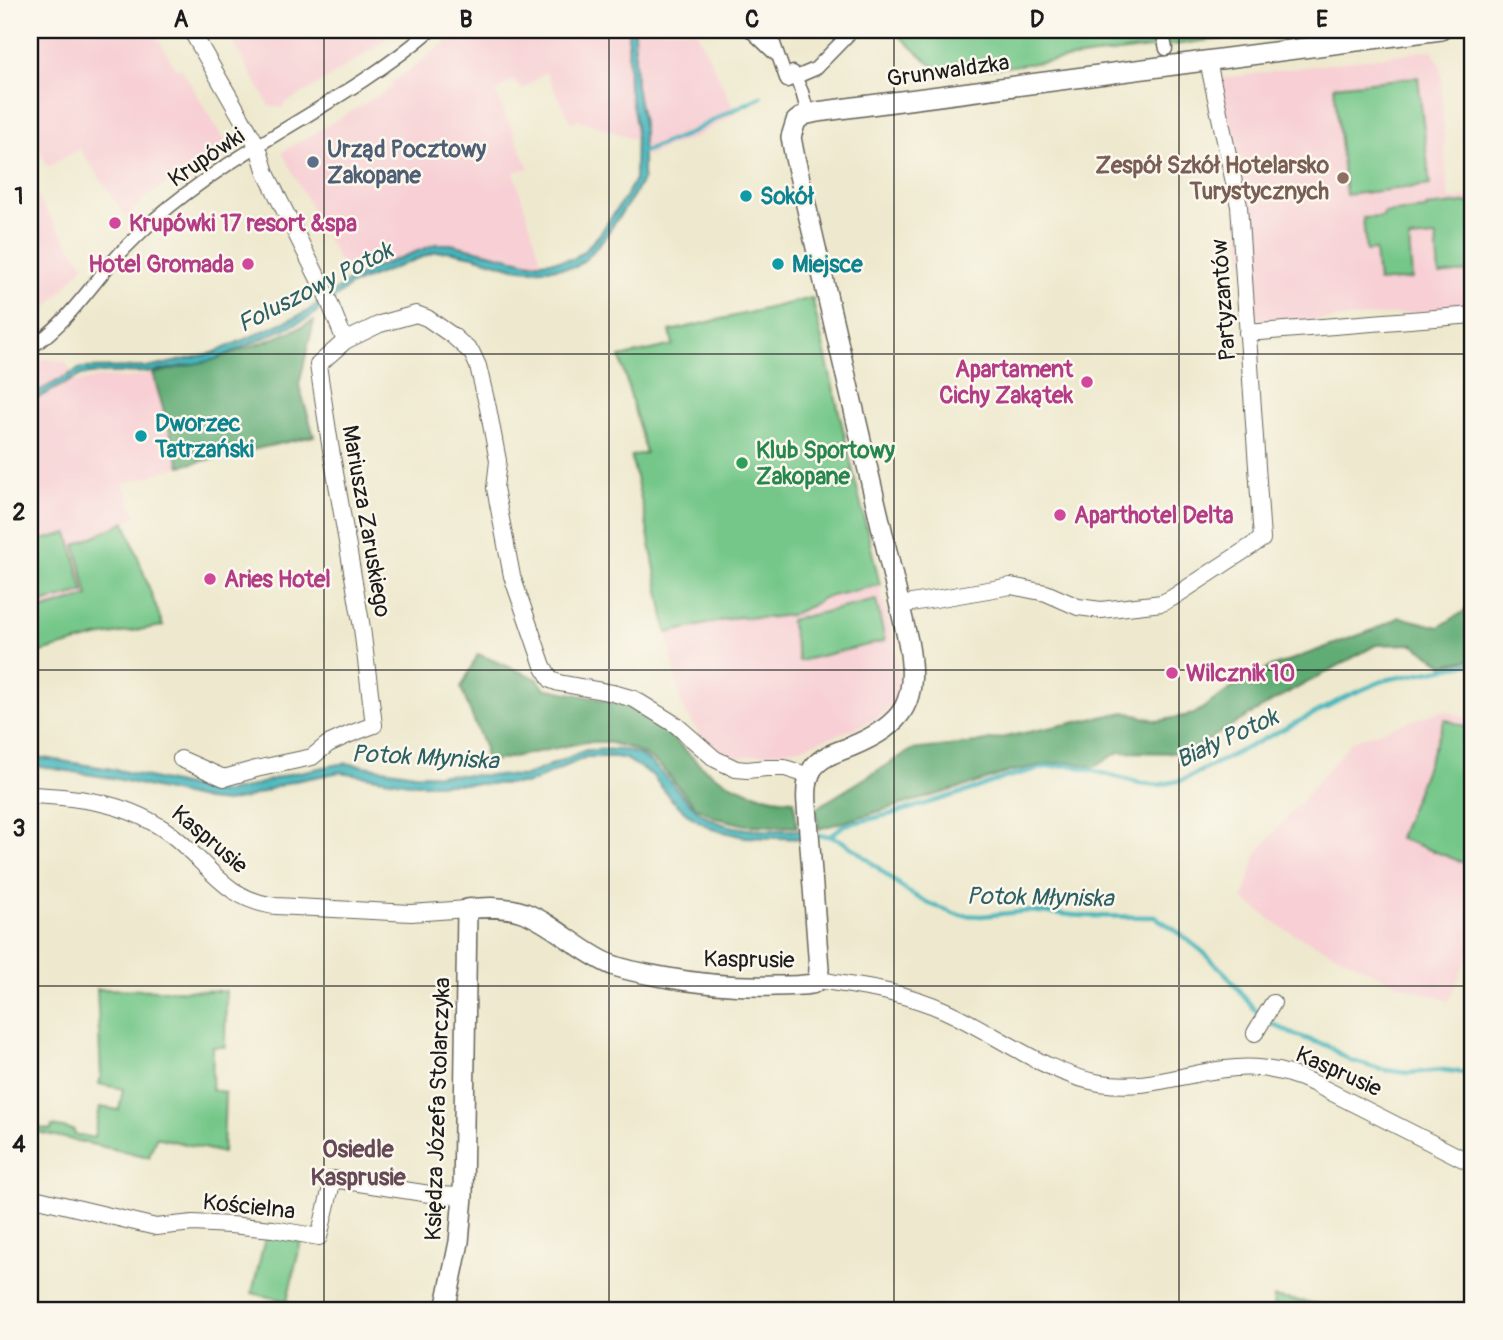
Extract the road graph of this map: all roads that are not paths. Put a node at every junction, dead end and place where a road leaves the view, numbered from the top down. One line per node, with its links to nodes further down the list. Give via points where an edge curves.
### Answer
1 (191, 30): 13 (street)
2 (430, 30): 13 (street, Krupówki, via 356,86)
3 (750, 30): 9 (street)
4 (766, 30): 9 (street)
5 (853, 30): 11 (street, via 815,69)
6 (1162, 30): 8 (street)
7 (1441, 30): 10 (street, Grunwaldzka)
8 (1166, 49)
9 (779, 58): 11 (street)
10 (1208, 61): 12 (street, Grunwaldzka); 15 (street, Partyzantów, via 1238,196)
11 (796, 77): 12 (street, via 802,92)
12 (802, 117): 18 (street, via 791,137 794,158)
13 (258, 147): 16 (street); 17 (street, Krupówki, via 156,219 109,265 68,316)
14 (1473, 315): 15 (street)
15 (1247, 333): 18 (street, Partyzantów, via 1262,539 1162,603 1101,610 1011,586)
16 (345, 341): 19 (street, Mariusza Zaruskiego, via 318,365 374,726 328,744 312,757 224,778); 20 (street, via 416,314 453,335 472,354 498,461 495,488 512,576 551,680 634,699 676,725 715,759 736,769 785,768)
17 (30, 348)
18 (900, 605): 20 (street, via 913,671 905,706 880,733 823,759)
19 (181, 759)
20 (810, 776): 23 (street, via 806,790)
21 (30, 795): 22 (street, Kasprusie, via 91,800 142,817 180,842 228,888 256,903 397,913)
22 (467, 909): 23 (street, Kasprusie, via 525,913 600,959 651,975 734,986 806,985); 27 (street, Księdza Józefa Stolarczyka)
23 (818, 980): 26 (street, Kasprusie, via 883,990 929,1004 1056,1068 1099,1083 1142,1085 1238,1067 1295,1075)
24 (1273, 1003): 25 (street)
25 (1255, 1033)
26 (1473, 1164)
27 (463, 1196): 28 (street, Kościelna, via 333,1179 319,1237 230,1224 156,1227); 29 (street, Księdza Józefa Stolarczyka)
28 (30, 1197)
29 (445, 1310)

